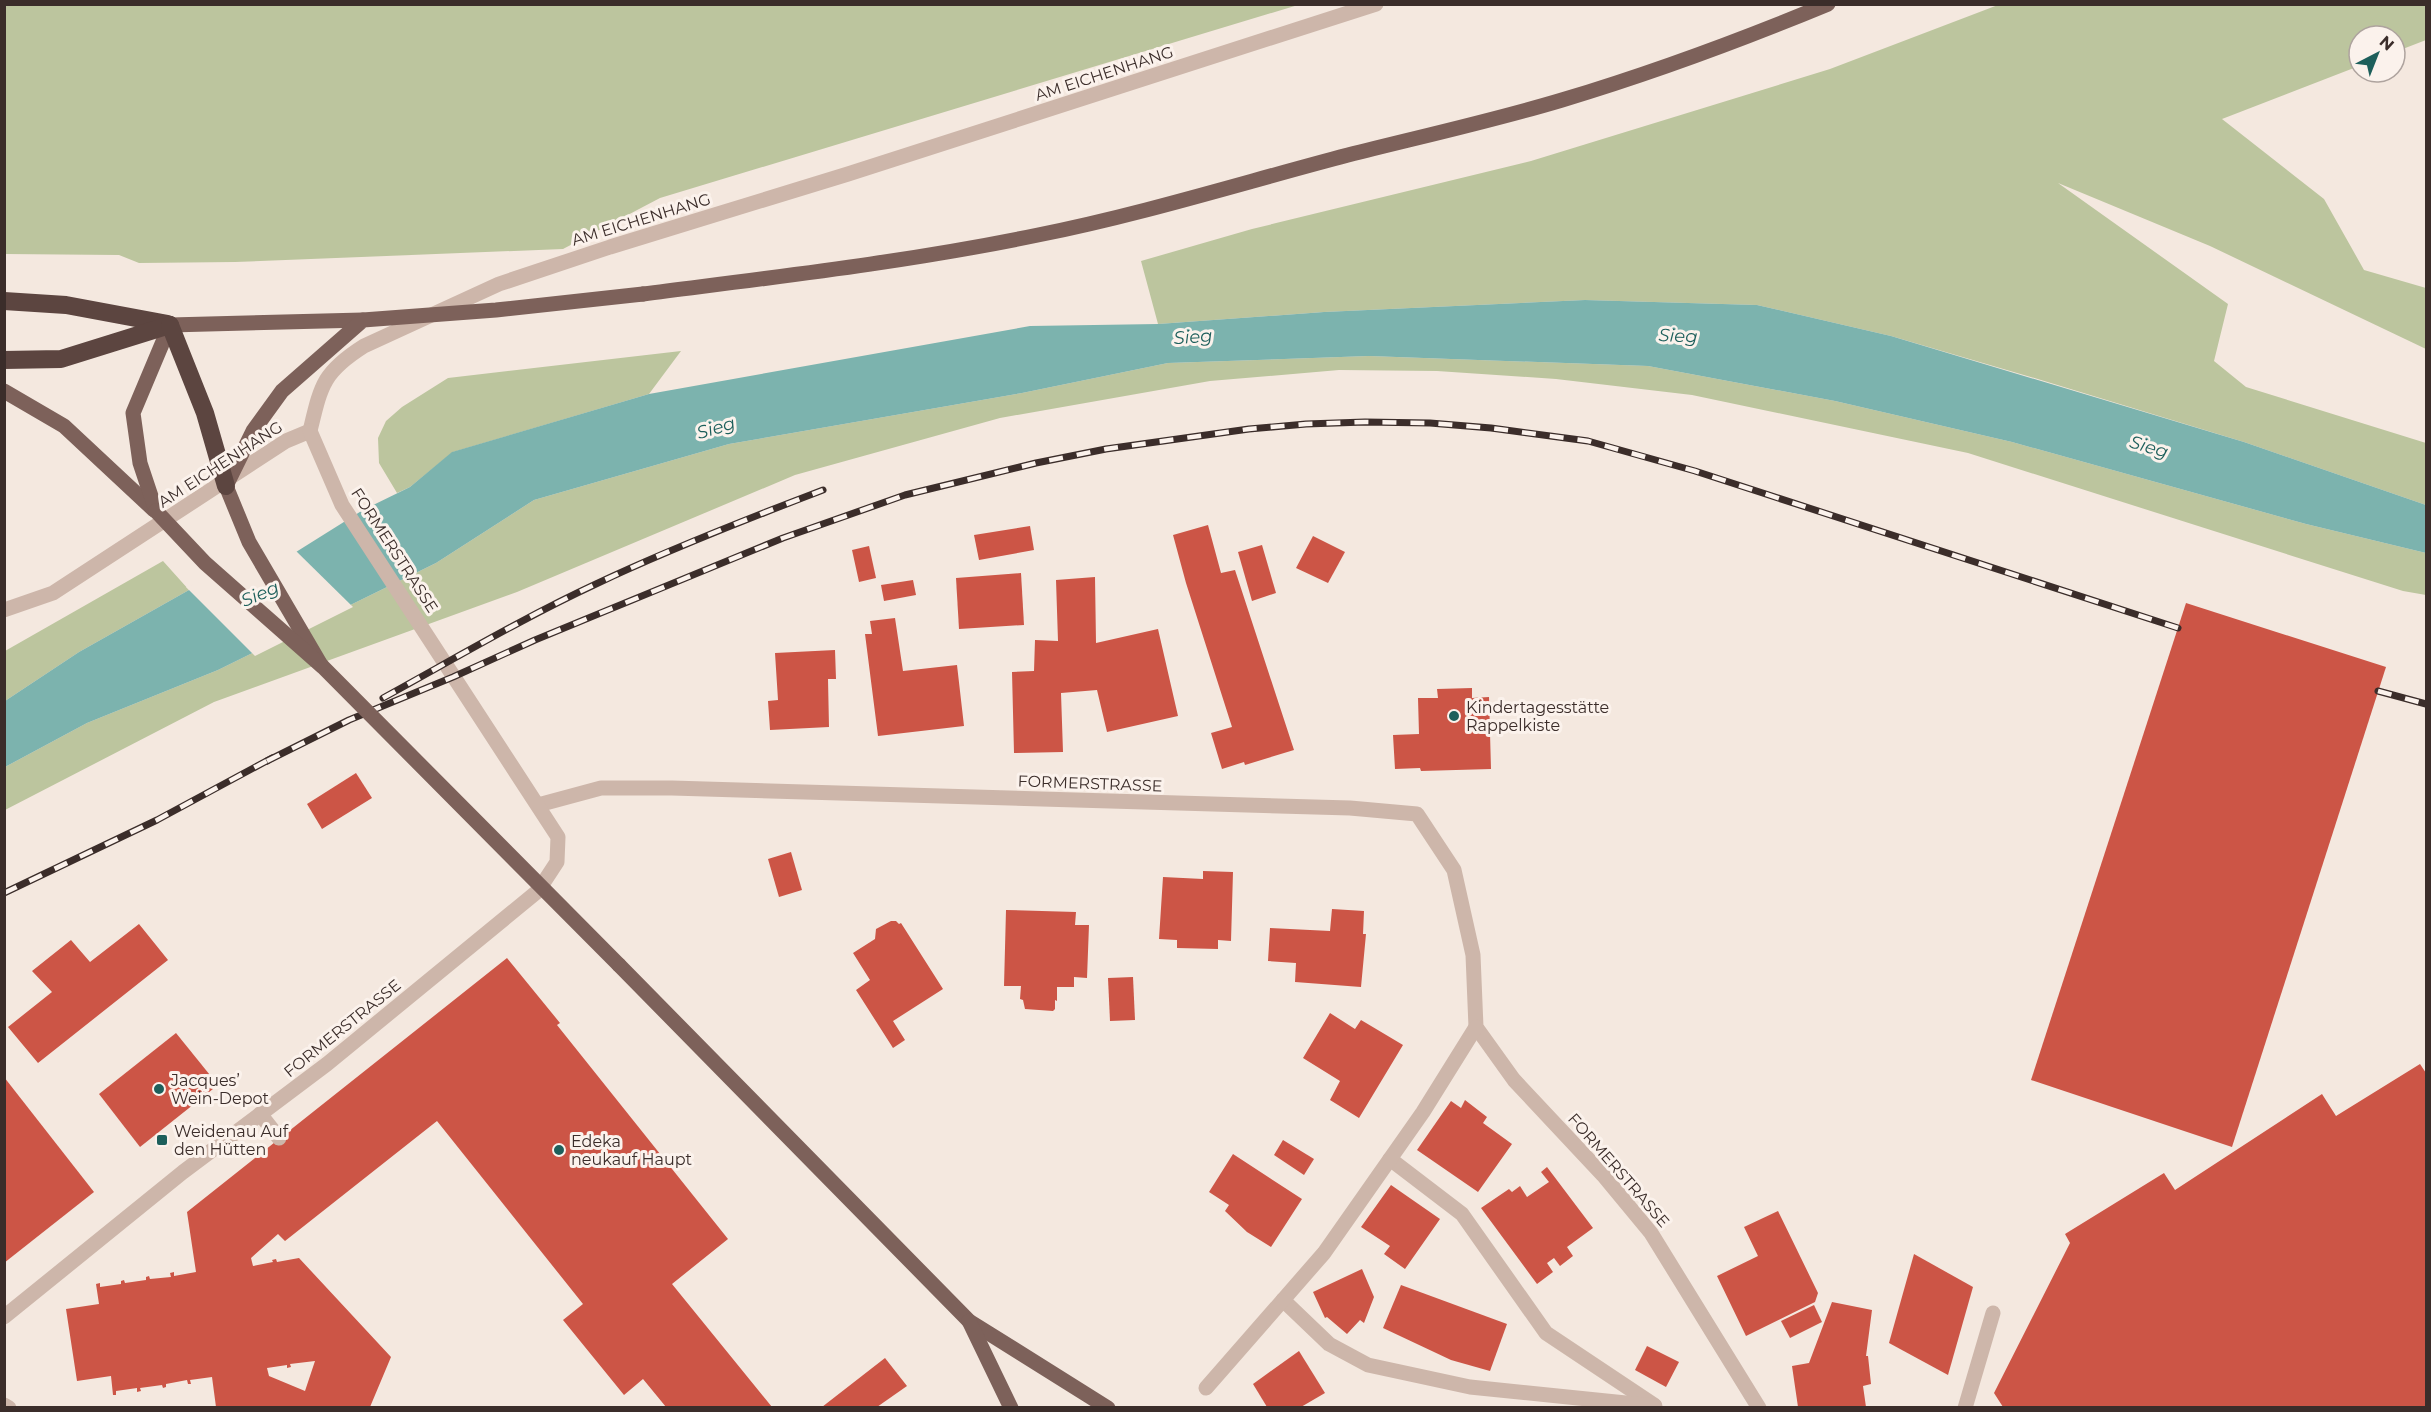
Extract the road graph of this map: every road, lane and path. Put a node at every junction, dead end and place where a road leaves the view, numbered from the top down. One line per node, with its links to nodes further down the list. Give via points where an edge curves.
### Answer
1 (1376, 4): 8 (street, AM EICHENHANG, via 499,284 343,359 329,373 319,393)
2 (1828, 4): 4 (main road, bridge, via 1679,61 1562,100 1038,235 795,276 496,310)
3 (4, 301): 5 (highway, via 66,305)
4 (363, 320): 5 (main road); 9 (main road, bridge, via 282,390 253,431)
5 (170, 325): 6 (highway, via 62,359); 9 (highway, bridge, via 205,413); 10 (main road, via 133,412 140,463)
6 (4, 360)
7 (4, 391): 10 (main road, via 64,426)
8 (310, 431): 11 (street, AM EICHENHANG, via 286,441 53,594); 13 (street, FORMERSTRASSE, via 342,505)
9 (226, 486): 12 (main road, bridge, via 249,542)
10 (156, 511): 12 (main road, bridge, via 205,563)
11 (4, 610)
12 (323, 667): 21 (main road, bridge)
13 (538, 805): 14 (street, FORMERSTRASSE, via 600,789 672,788 1350,808 1417,814 1454,870 1473,955); 15 (street, FORMERSTRASSE, via 558,837 557,862 538,891)
14 (1476, 1027): 17 (street); 29 (street, FORMERSTRASSE, via 1514,1080 1652,1233)
15 (260, 1114): 16 (street); 20 (street, FORMERSTRASSE)
16 (279, 1138)
17 (1390, 1159): 18 (street, via 1324,1254); 28 (street, via 1462,1214 1546,1333)
18 (1283, 1300): 22 (street); 28 (street, via 1329,1344 1368,1365 1470,1387)
19 (1994, 1313): 30 (street)
20 (4, 1317)
21 (969, 1321): 23 (main road); 26 (main road)
22 (1206, 1388)
23 (1088, 1401): 27 (main road)
24 (4, 1405): 25 (street)
25 (9, 1407)
26 (1011, 1407)
27 (1108, 1407)
28 (1659, 1407)
29 (1759, 1407)
30 (1965, 1407)

